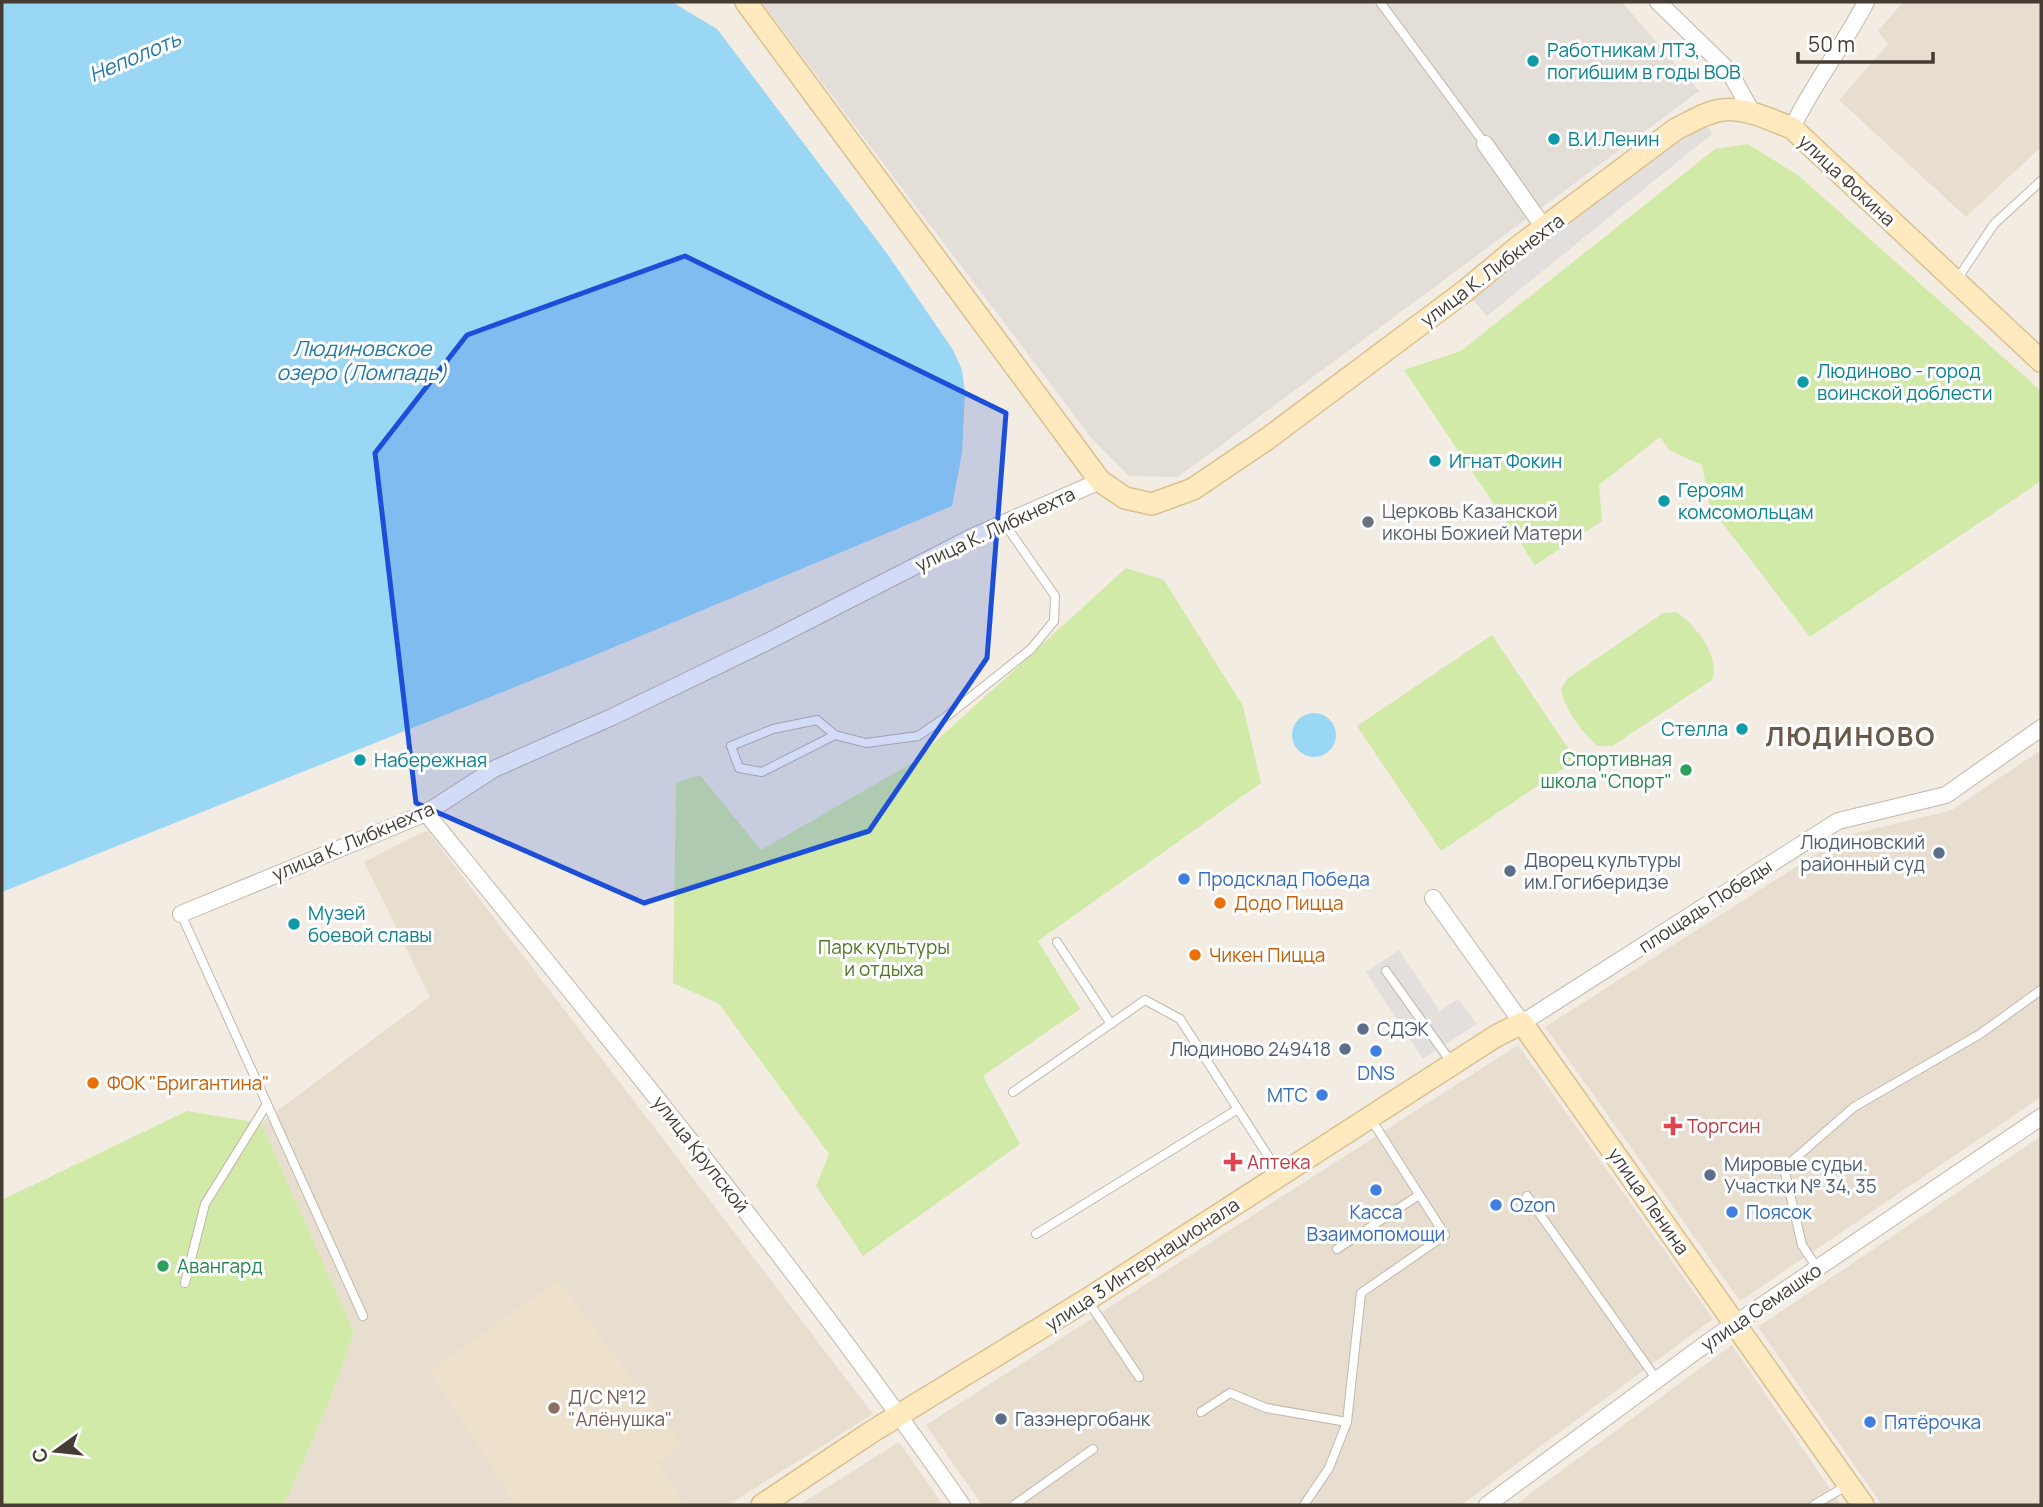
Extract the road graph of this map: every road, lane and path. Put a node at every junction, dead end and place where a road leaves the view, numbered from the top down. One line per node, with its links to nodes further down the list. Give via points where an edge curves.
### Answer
1 (746, 2): 12 (street)
2 (1380, 2): 7 (lane)
3 (1658, 2): 5 (street, via 1729,71)
4 (1866, 2): 6 (street)
5 (1753, 114): 6 (street, улица Фокина); 9 (street, улица К. Либкнехта, via 1724,110 1676,129)
6 (1791, 128): 10 (street, улица Фокина)
7 (1485, 144): 9 (street)
8 (2041, 181): 10 (lane, via 1994,224)
9 (1545, 229): 12 (street, улица К. Либкнехта, via 1267,439 1193,489 1152,504 1125,498)
10 (1956, 281): 11 (street, улица Фокина)
11 (2041, 361)
12 (1100, 481): 13 (street, улица К. Либкнехта)
13 (1004, 523): 15 (lane, via 1055,596 1054,621 1031,649 918,736 866,743); 16 (street, улица К. Либкнехта, via 612,717 494,769)
14 (2041, 728): 22 (street, площадь Победы, via 1946,795 1838,821)
15 (835, 735): 15 (lane, via 817,720 773,729 731,746 739,768 762,772)
16 (426, 813): 18 (street, улица К. Либкнехта); 43 (street, улица Крупской, via 682,1127)
17 (1433, 898): 22 (street, улица Ленина)
18 (181, 914): 26 (lane)
19 (1057, 942): 23 (lane)
20 (1386, 971): 24 (lane)
21 (2041, 990): 35 (lane, via 1980,1034 1854,1107 1784,1168 1802,1245)
22 (1522, 1023): 24 (street, улица 3 Интернационала); 39 (street, улица Ленина)
23 (1111, 1024): 25 (lane); 27 (lane, via 1145,1000 1180,1019)
24 (1452, 1065): 29 (street, улица 3 Интернационала)
25 (1013, 1092)
26 (267, 1104): 36 (lane, via 205,1204); 38 (lane)
27 (1238, 1109): 30 (lane); 33 (lane)
28 (2041, 1116): 35 (street, улица Семашко)
29 (1371, 1119): 30 (street, улица 3 Интернационала); 31 (lane)
30 (1280, 1176): 37 (street, улица 3 Интернационала)
31 (1419, 1195): 34 (lane); 44 (lane, via 1446,1235 1362,1293)
32 (1527, 1196): 41 (lane)
33 (1036, 1234)
34 (1337, 1249)
35 (1817, 1268): 39 (street, улица Семашко)
36 (185, 1283)
37 (1087, 1299): 40 (lane); 43 (street, улица 3 Интернационала)
38 (363, 1315)
39 (1736, 1323): 41 (street, улица Семашко); 46 (street, улица Ленина)
40 (1139, 1377)
41 (1657, 1380): 51 (street, улица Семашко)
42 (1201, 1412): 44 (lane, via 1230,1393 1266,1408)
43 (899, 1416): 47 (street, улица 3 Интернационала); 48 (street, улица Крупской)
44 (1347, 1422): 50 (lane, via 1329,1468)
45 (1093, 1449): 49 (lane)
46 (1848, 1485): 52 (lane); 53 (street, улица Ленина)
47 (762, 1505)
48 (962, 1505)
49 (1014, 1505)
50 (1304, 1505)
51 (1488, 1505)
52 (1814, 1505)
53 (1863, 1505)

